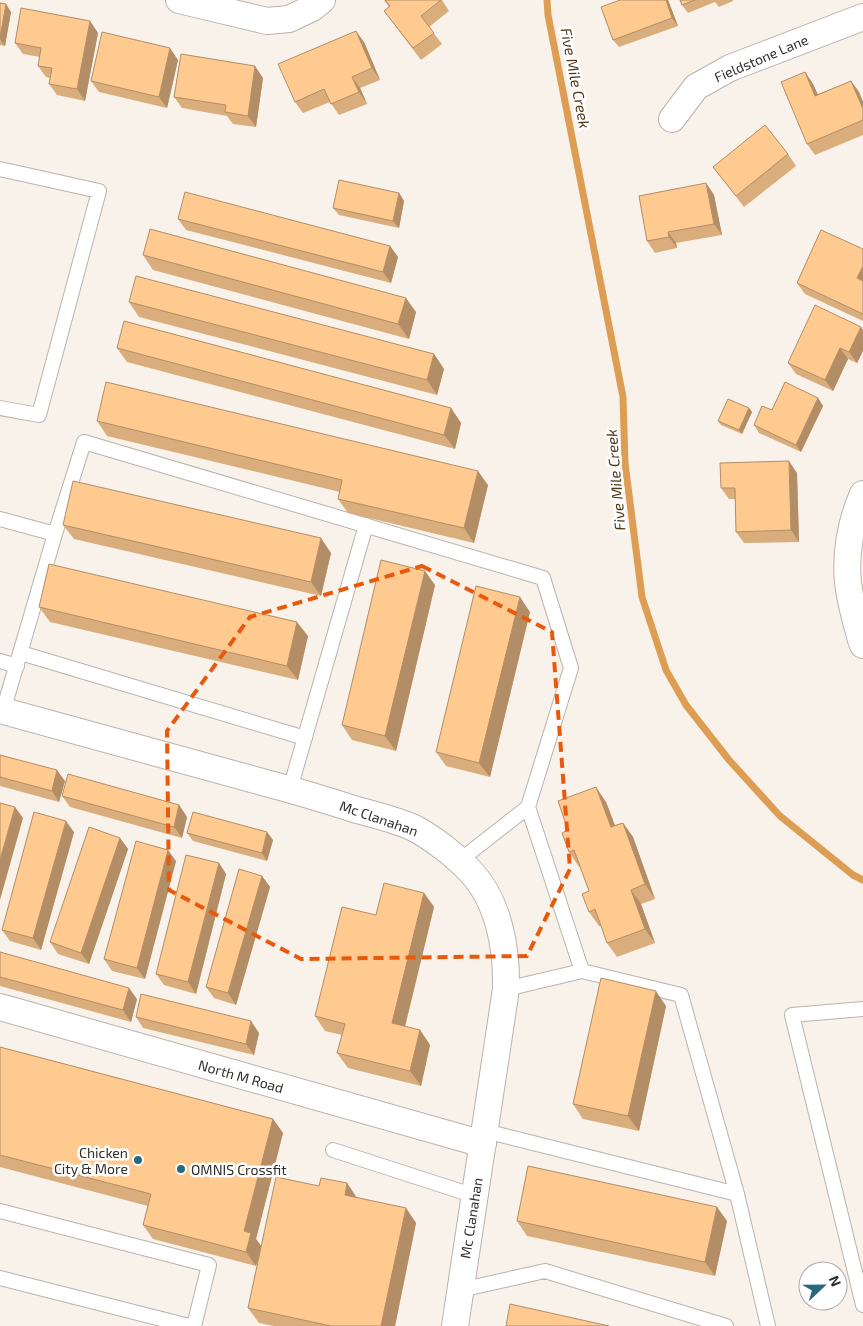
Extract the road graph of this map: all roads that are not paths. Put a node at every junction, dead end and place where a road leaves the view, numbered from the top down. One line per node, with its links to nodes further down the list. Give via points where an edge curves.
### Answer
1 (178, 0): 2 (street, via 266,21 289,19)
2 (314, 6)
3 (863, 17): 4 (street, Fieldstone Lane, via 730,68 696,87)
4 (672, 119)
5 (0, 169): 6 (lane, via 99,191 39,415)
6 (0, 408)
7 (863, 494): 11 (street, via 852,526 848,581)
8 (0, 519): 10 (lane)
9 (366, 526): 10 (lane, via 84,442); 15 (lane); 17 (lane, via 543,578 571,668)
10 (55, 534): 12 (lane)
11 (863, 646)
12 (19, 659): 13 (lane); 14 (lane); 15 (lane)
13 (0, 661)
14 (2, 710): 16 (street, Mc Clanahan)
15 (305, 738): 16 (lane)
16 (290, 789): 18 (street, Mc Clanahan, via 413,828)
17 (528, 807): 18 (lane); 19 (lane)
18 (459, 861): 20 (street, Mc Clanahan, via 472,872 491,904 504,947)
19 (582, 971): 20 (lane); 25 (lane, via 681,995)
20 (506, 988): 23 (street, Mc Clanahan)
21 (0, 1007): 23 (street, North M Road)
22 (863, 1009): 30 (lane, via 792,1015)
23 (484, 1137): 25 (lane); 26 (street, Mc Clanahan)
24 (333, 1150): 26 (lane)
25 (737, 1194): 35 (lane)
26 (475, 1196): 29 (street, Mc Clanahan)
27 (0, 1211): 32 (lane, via 209,1265)
28 (0, 1278): 31 (lane)
29 (460, 1290): 33 (street, Mc Clanahan); 34 (lane, via 545,1271)
30 (863, 1305)
31 (189, 1326)
32 (194, 1326)
33 (455, 1326)
34 (726, 1326)
35 (768, 1326)

